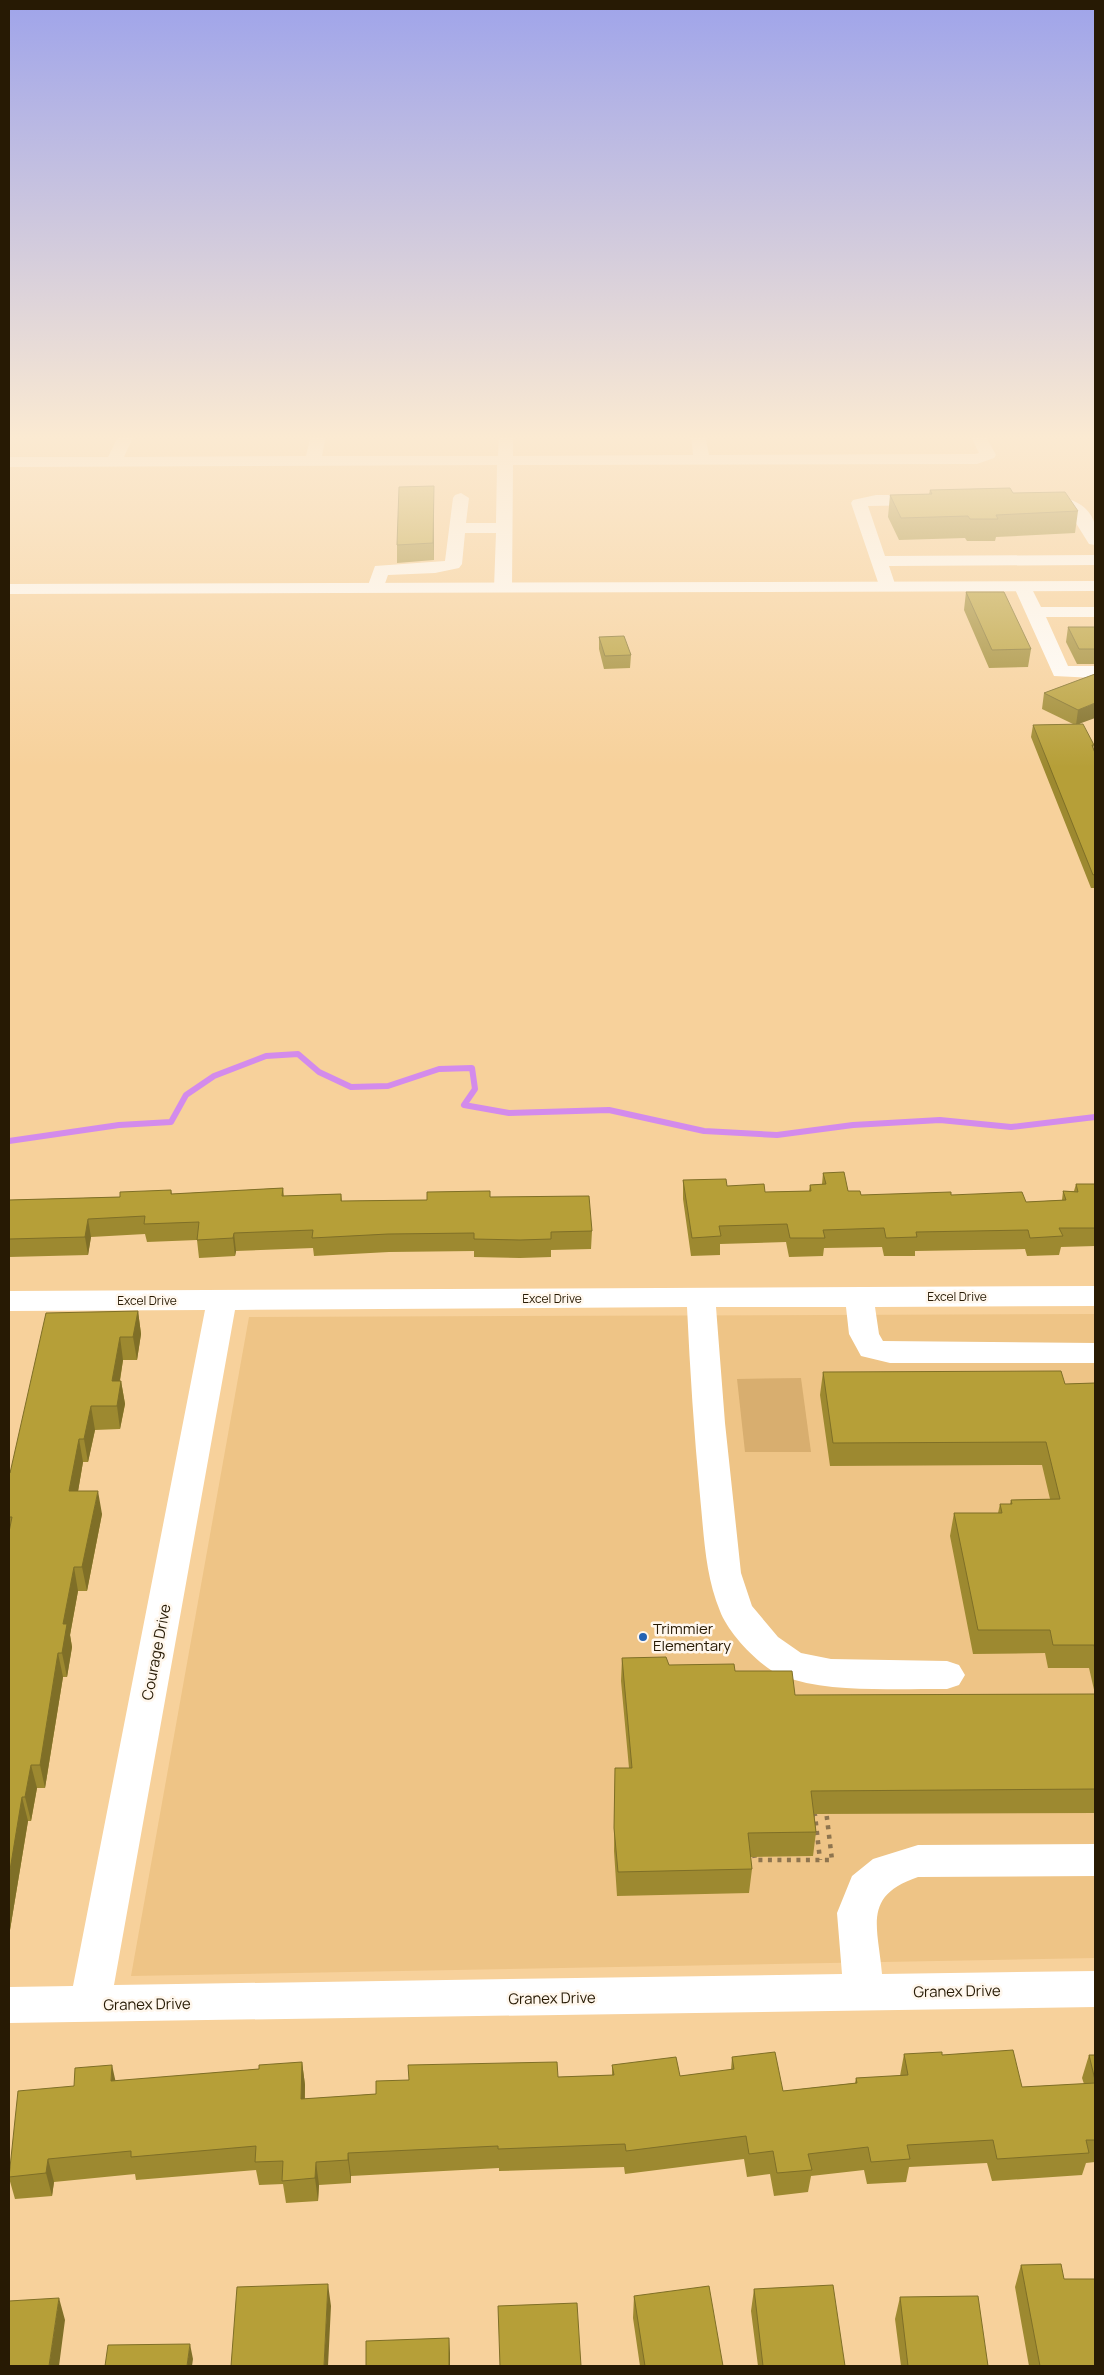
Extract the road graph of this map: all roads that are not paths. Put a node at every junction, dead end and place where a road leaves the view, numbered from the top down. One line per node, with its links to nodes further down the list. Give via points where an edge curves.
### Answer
1 (456, 546): 9 (street, via 453,564 382,570)
2 (504, 546): 10 (street)
3 (873, 546): 5 (street)
4 (1095, 560): 5 (street)
5 (878, 561): 7 (street)
6 (1095, 586): 8 (street)
7 (887, 587): 8 (street); 10 (street)
8 (1022, 587): 12 (street)
9 (376, 588): 10 (street); 11 (street)
10 (503, 588)
11 (9, 589)
12 (1034, 612): 13 (street); 14 (street, via 1051,631 1061,672)
13 (1095, 612)
14 (1095, 672)
15 (1095, 1296): 16 (street, Excel Drive)
16 (859, 1297): 17 (street, Excel Drive); 20 (street, via 864,1334 872,1349 890,1354)
17 (701, 1298): 18 (street, Excel Drive); 21 (street, via 724,1573 737,1612 766,1646 792,1665 831,1673)
18 (222, 1300): 19 (street, Excel Drive); 26 (street, Courage Drive)
19 (9, 1301)
20 (1095, 1353)
21 (947, 1675)
22 (1095, 1860): 24 (street, via 918,1861 887,1871 866,1888 857,1913)
23 (1095, 1989): 24 (street, Granex Drive)
24 (863, 1992): 26 (street, Granex Drive)
25 (9, 2005): 26 (street, Granex Drive)
26 (90, 2005)

